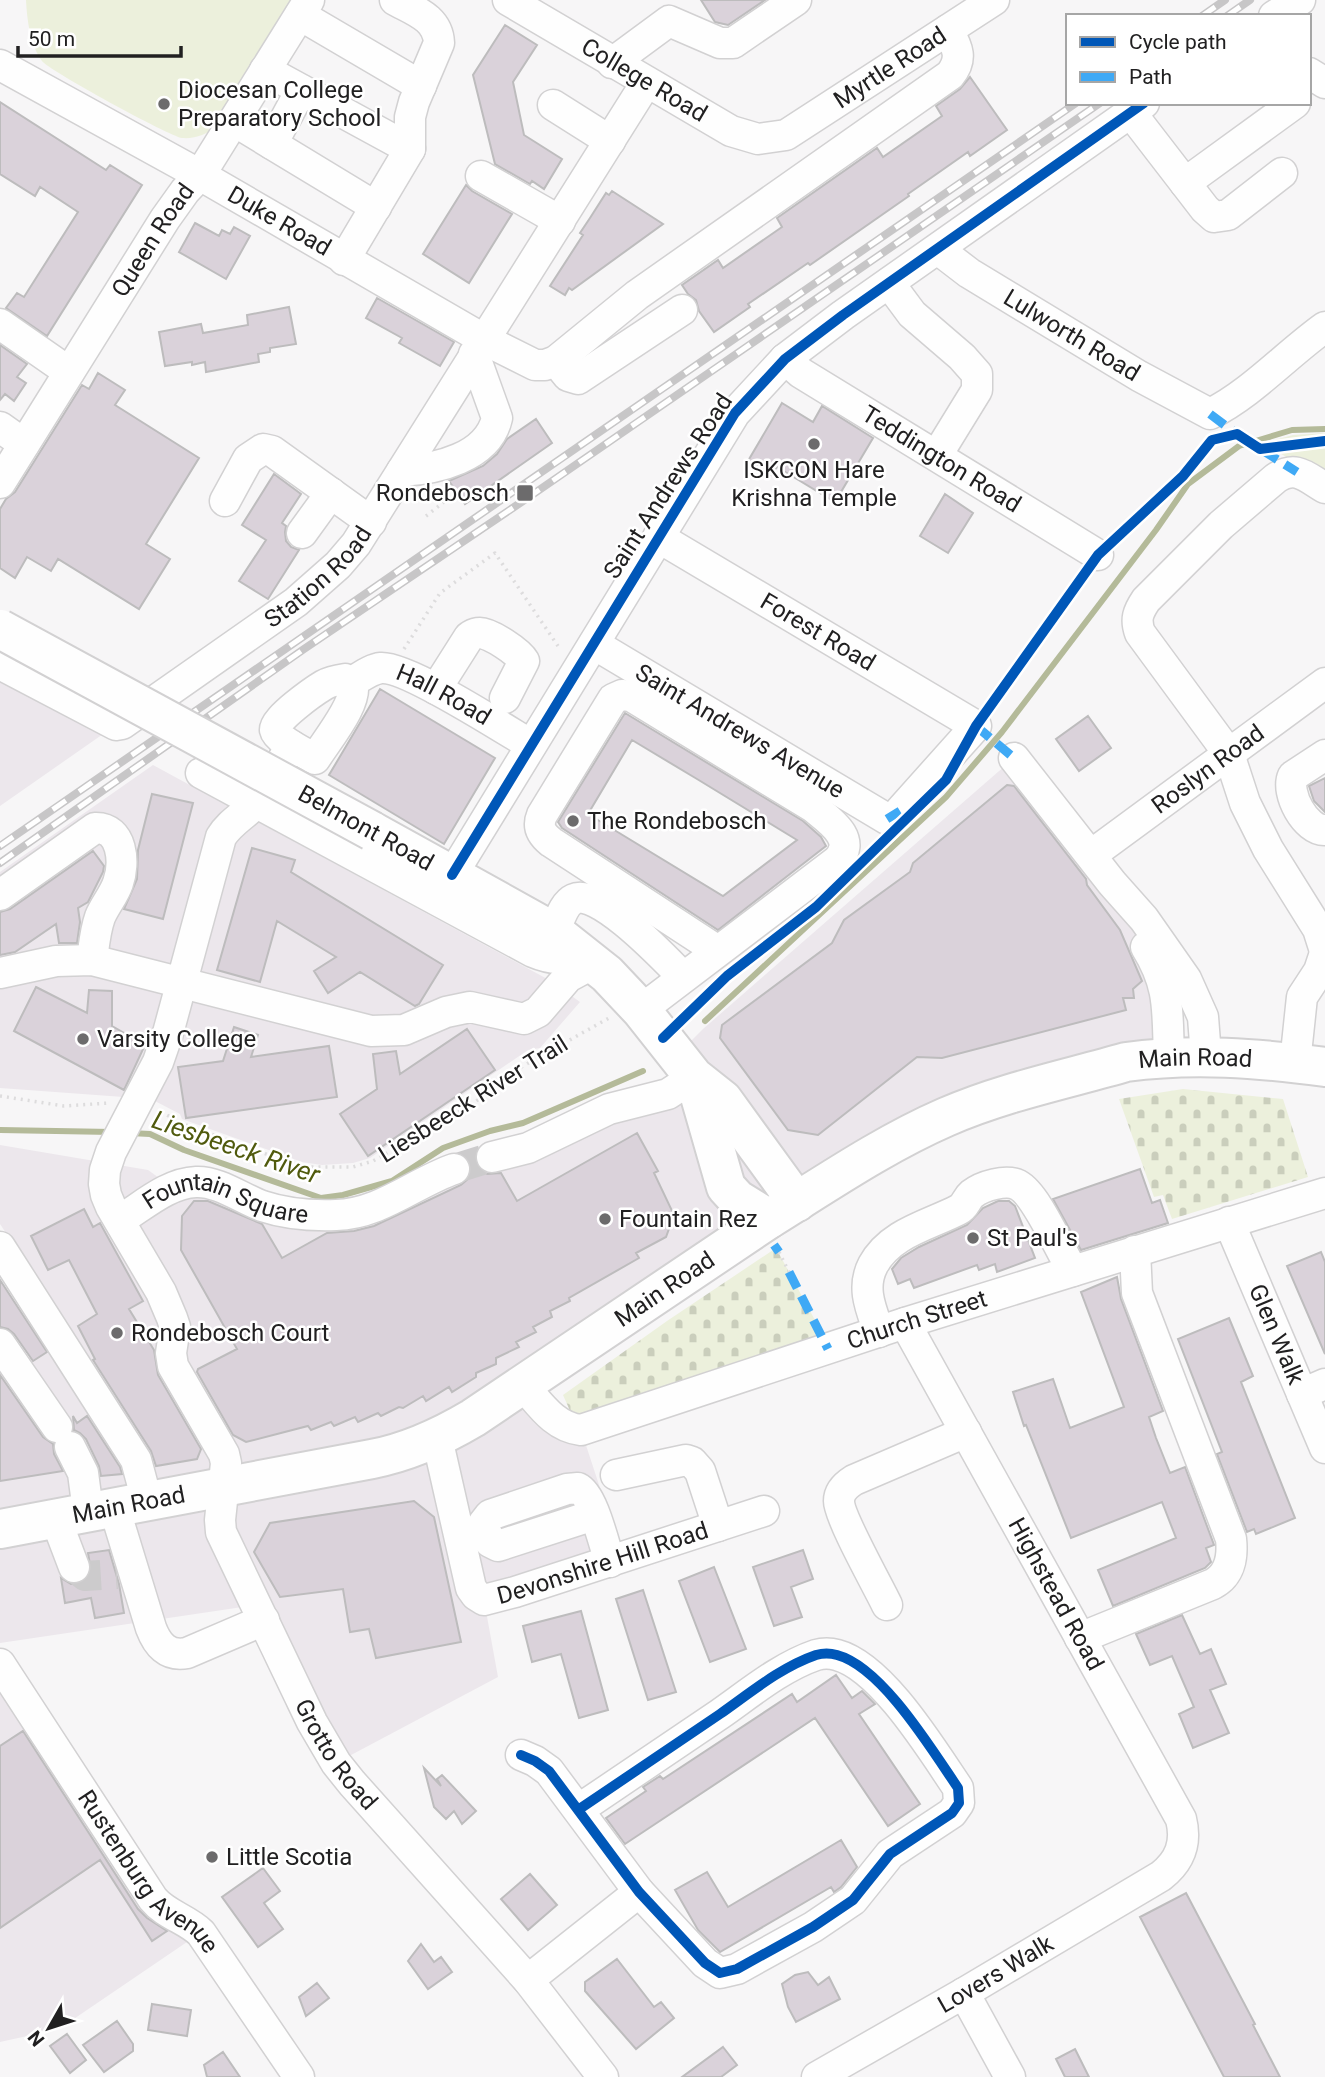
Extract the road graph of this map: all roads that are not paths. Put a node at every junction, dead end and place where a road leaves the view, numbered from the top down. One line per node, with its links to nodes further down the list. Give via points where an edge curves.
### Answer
1 (395, 0): 14 (street, via 426,17 439,33 437,51)
2 (508, 0): 10 (street, College Road)
3 (796, 0): 7 (street, via 733,43 720,43)
4 (994, 0): 9 (street, Myrtle Road)
5 (1300, 0): 8 (street)
6 (304, 8): 12 (street, Queen Road); 14 (street)
7 (675, 10): 10 (street)
8 (1277, 14)
9 (948, 30): 20 (street, Myrtle Road); 38 (street, via 959,58 950,75 637,295)
10 (612, 63): 13 (street, College Road)
11 (0, 65): 25 (street, Duke Road)
12 (265, 70): 15 (street); 19 (street, Queen Road)
13 (646, 83): 20 (street, College Road, via 742,136); 21 (street, Station Road)
14 (421, 86): 23 (street, via 410,117)
15 (301, 90): 22 (street); 23 (street)
16 (553, 105): 21 (street)
17 (1292, 105): 27 (street)
18 (1138, 108): 27 (street); 30 (street, Saint Andrews Road)
19 (234, 121): 22 (street); 25 (street, Queen Road)
20 (786, 135)
21 (610, 141): 29 (street, Station Road)
22 (272, 144): 28 (street)
23 (410, 149): 28 (street)
24 (1282, 173): 27 (street, via 1219,218 1205,209)
25 (200, 175): 31 (street, Duke Road); 39 (street, Queen Road, via 165,219)
26 (481, 176): 29 (street)
27 (1185, 183)
28 (376, 207): 31 (street)
29 (560, 221): 36 (street, Station Road)
30 (939, 250): 32 (street, Saint Andrews Road); 35 (street, Lulworth Road, via 1139,376 1210,414)
31 (344, 260): 36 (street, Duke Road)
32 (889, 283): 37 (street, Saint Andrews Road); 41 (street, via 912,314 977,374 977,390)
33 (682, 310): 38 (street, via 578,379 568,376)
34 (0, 324): 39 (street)
35 (1325, 327)
36 (480, 347): 38 (street, Duke Road, via 536,365); 42 (street, Station Road); 42 (street, via 496,418 494,429 452,463)
37 (785, 359): 41 (street, Teddington Road); 49 (street, Saint Andrews Road, via 735,413)
38 (556, 361)
39 (69, 372): 40 (street, Queen Road)
40 (12, 435): 43 (street, Queen Road)
41 (937, 455): 50 (street, Teddington Road)
42 (401, 471): 47 (street, Station Road)
43 (0, 483)
44 (1325, 488): 60 (street, via 1297,472 1286,472 1221,525 1139,611 1140,633)
45 (331, 493): 46 (street, via 263,450 248,459); 47 (street); 48 (street)
46 (225, 501)
47 (373, 518): 53 (street, Station Road, via 338,565 296,602 122,724 116,725)
48 (302, 533)
49 (658, 537): 52 (street, Saint Andrews Road); 65 (street, Forest Road, via 975,726)
50 (1098, 555)
51 (0, 629): 68 (main road, Belmont Road, bridge)
52 (594, 644): 58 (street, Saint Andrews Road); 65 (street, Saint Andrews Avenue)
53 (0, 664)
54 (352, 682): 56 (street, Hall Road, via 380,668 391,668); 59 (street, Hall Road, via 355,689 349,706 316,759); 59 (street, Hall Road, via 345,679 324,685 285,714 275,729)
55 (1325, 682): 60 (street, Roslyn Road)
56 (436, 689): 57 (street, via 469,637 484,633 524,661); 58 (street, Hall Road)
57 (505, 698)
58 (531, 745): 68 (street, Saint Andrews Road)
59 (292, 746): 64 (street)
60 (1229, 754): 67 (street, Roslyn Road); 72 (street, via 1245,803 1318,929)
61 (1325, 755): 66 (street, via 1293,776 1290,786 1308,822)
62 (1014, 758): 67 (street)
63 (201, 772): 64 (street)
64 (258, 802): 70 (street, via 533,952 567,959); 76 (street, via 221,837)
65 (894, 815)
66 (1325, 830)
67 (1091, 855): 78 (street, via 1157,964)
68 (452, 875): 70 (main road, Belmont Road)
69 (0, 895): 73 (street, via 95,828 110,831 122,851 118,883 100,917)
70 (577, 950): 75 (street, via 571,900 578,897 598,903 625,922); 76 (street, via 568,977 538,1012 524,1019 458,1008 420,1025 386,1032); 77 (main road, Belmont Road)
71 (718, 951): 71 (street, via 837,861 846,850 845,840 813,807 631,696 622,695 614,699 542,815 541,833); 75 (street)
72 (1325, 952): 79 (street, via 1302,997)
73 (92, 960): 74 (street, via 56,961); 76 (street)
74 (0, 973)
75 (683, 977): 77 (street)
76 (181, 983): 85 (street, via 158,1062 105,1170 106,1195)
77 (629, 1011): 80 (main road, Belmont Road)
78 (1188, 1057): 79 (main road, Main Road); 87 (main road, Main Road, via 1126,1062 948,1116 885,1148)
79 (1310, 1065)
80 (694, 1077): 81 (street, via 668,1094 609,1109 528,1148); 83 (main road, Belmont Road); 87 (main road, Belmont Road, via 723,1100)
81 (492, 1157)
82 (454, 1168): 85 (street, Fountain Square, via 367,1211 339,1216 283,1213 199,1182 164,1192)
83 (726, 1187): 87 (main road, via 737,1199); 90 (main road)
84 (1325, 1193): 86 (street, Church Street)
85 (120, 1220): 100 (street, Fountain Square, via 173,1318 173,1366 221,1446 226,1464)
86 (1229, 1222): 89 (street, Church Street); 95 (street, Glen Walk)
87 (781, 1224): 90 (main road, Main Road)
88 (0, 1247): 101 (street, via 136,1460)
89 (1135, 1251): 91 (street, Church Street); 110 (street, via 1137,1293 1231,1539 1232,1558 1219,1581)
90 (704, 1262): 94 (main road, Main Road)
91 (1073, 1271): 92 (street, Church Street); 92 (street, Highstead Road, via 1025,1191 1010,1183 992,1186 972,1194 958,1210 913,1230 879,1256 870,1271 867,1293)
92 (892, 1328): 94 (street, Church Street, via 581,1430 559,1423); 96 (street, Highstead Road)
93 (0, 1344): 101 (street, via 63,1437)
94 (523, 1385): 97 (main road, Main Road)
95 (1314, 1389): 98 (street, Glen Walk)
96 (966, 1432): 108 (street, via 854,1480 839,1497 842,1514); 110 (street, Highstead Road)
97 (437, 1438): 100 (main road, Main Road, via 385,1457); 106 (street, Devonshire Hill Road, via 471,1588 480,1598 495,1599)
98 (1325, 1448)
99 (616, 1475): 104 (street, via 692,1462 700,1471)
100 (223, 1487): 101 (main road, Main Road); 109 (street, Grotto Road, via 221,1532)
101 (101, 1509): 105 (main road, Main Road); 107 (street); 109 (street, via 156,1641 168,1651 187,1653)
102 (764, 1511): 104 (street, Devonshire Hill Road)
103 (594, 1515): 106 (street)
104 (718, 1526): 106 (street, Devonshire Hill Road)
105 (0, 1529)
106 (610, 1562)
107 (74, 1567)
108 (887, 1605)
109 (264, 1620): 116 (street, Grotto Road, via 336,1763)
110 (1080, 1638): 114 (street, Highstead Road, via 1181,1819 1182,1849)
111 (0, 1664): 118 (street, Rustenburg Avenue, via 153,1899 201,1933)
112 (521, 1755): 113 (street, via 549,1771)
113 (578, 1810): 115 (street); 115 (street, via 777,1675 825,1653 852,1662 895,1700 958,1788 959,1802 952,1812 890,1854 843,1908 728,1972 716,1972 705,1964)
114 (1171, 1867): 117 (street, Lovers Walk)
115 (639, 1892): 116 (street)
116 (528, 1980): 119 (street, Grotto Road)
117 (964, 1993): 120 (street, Lovers Walk); 121 (street)
118 (299, 2077)
119 (603, 2077)
120 (817, 2077)
121 (1010, 2077)

